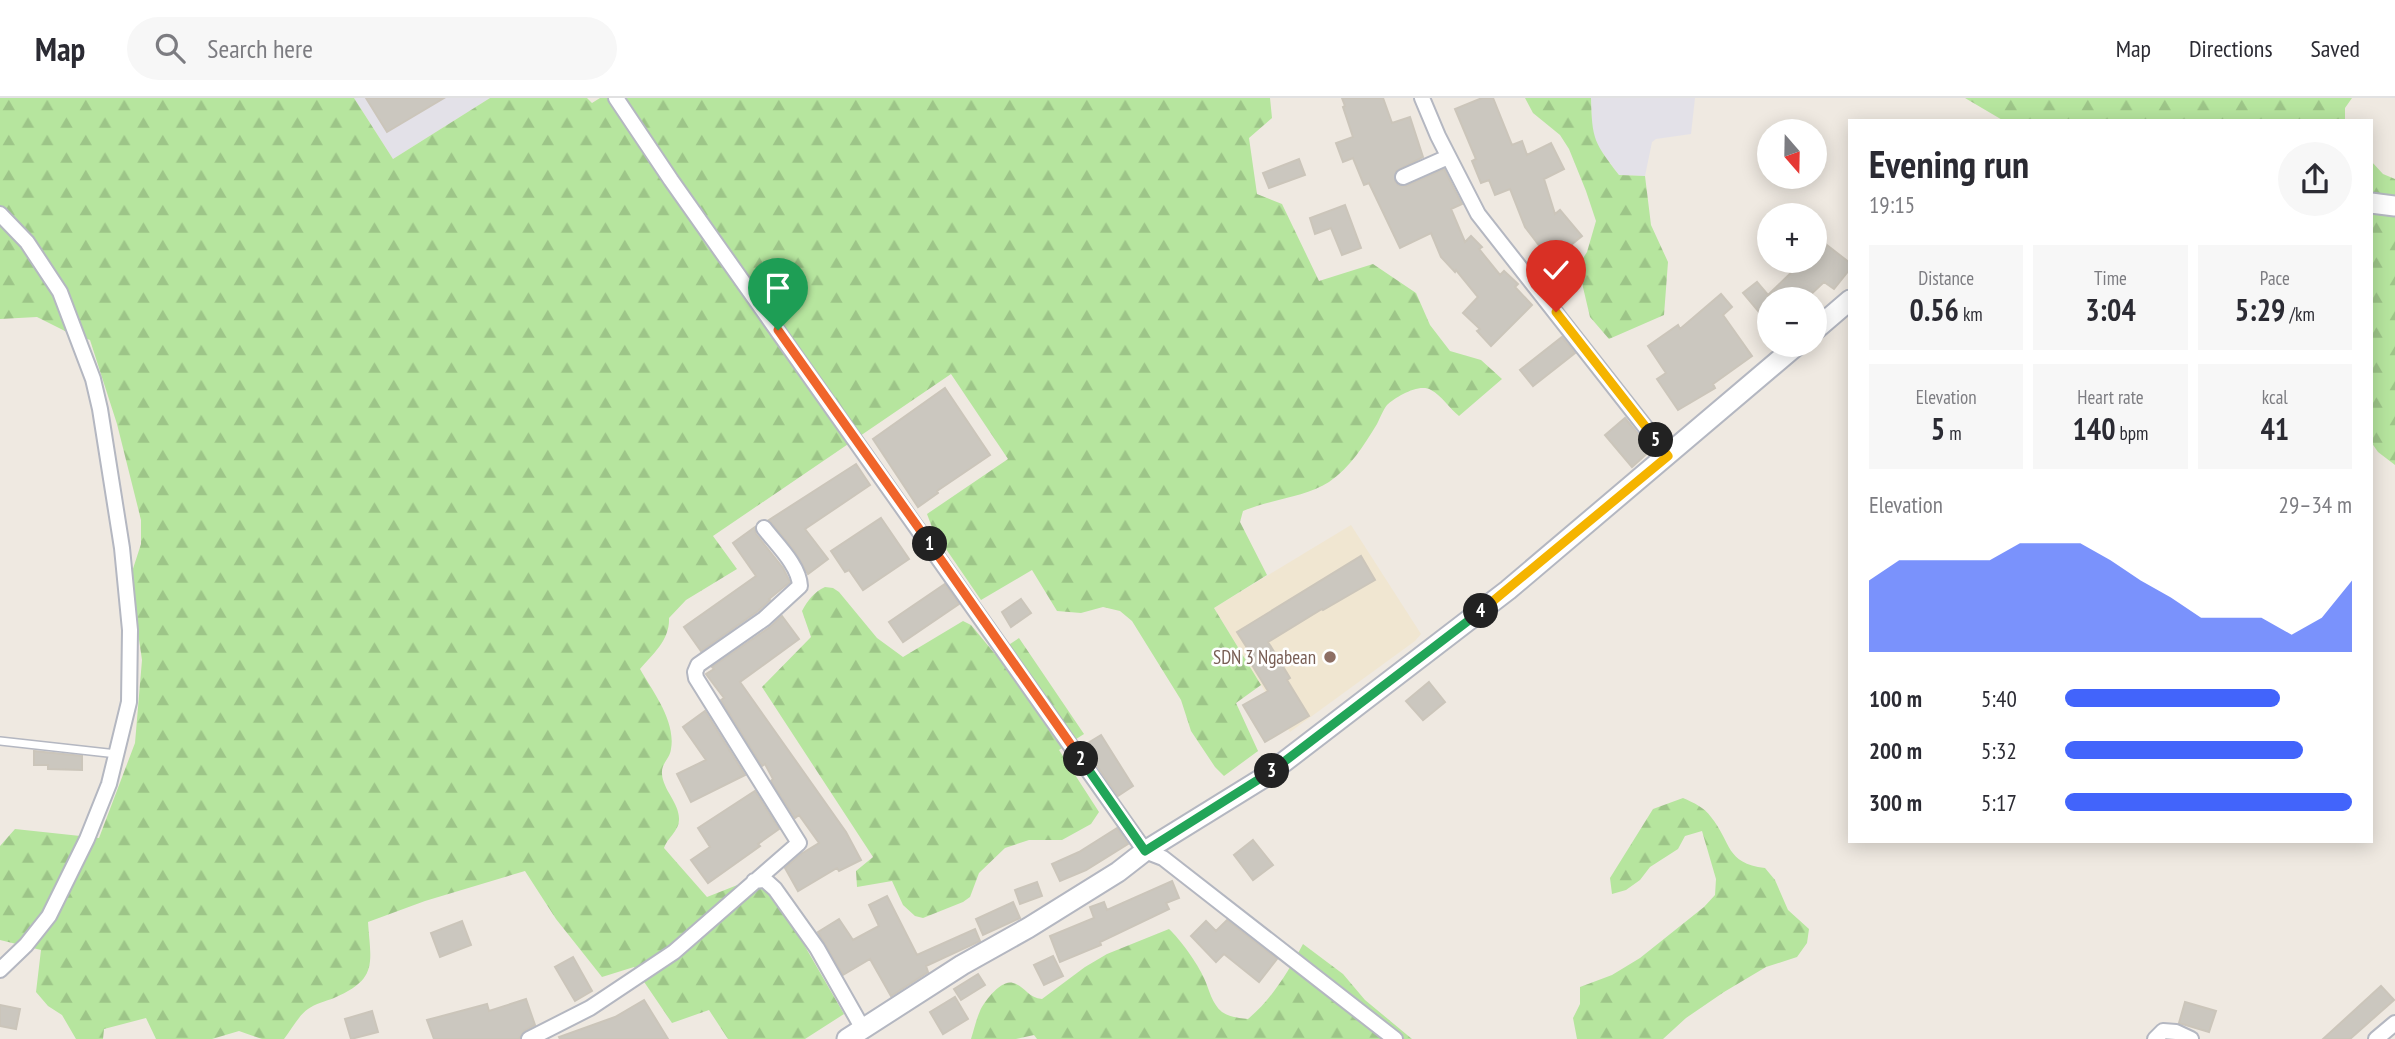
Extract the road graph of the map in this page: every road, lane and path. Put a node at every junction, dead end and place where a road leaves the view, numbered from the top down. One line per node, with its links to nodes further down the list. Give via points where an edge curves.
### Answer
1 (616, 98): 15 (street)
2 (1422, 98): 3 (street)
3 (1448, 157): 4 (street); 11 (street, via 1478,214)
4 (1403, 177)
5 (2373, 203): 6 (street)
6 (2395, 206)
7 (0, 214): 14 (street, via 27,242 60,292 100,410 130,631 129,702)
8 (1848, 302): 9 (street)
9 (1827, 320)
10 (1783, 357): 11 (street)
11 (1668, 456): 15 (street, via 1508,590 1264,778)
12 (764, 528): 16 (street, via 794,568 800,586 764,619 698,665 695,672 799,843)
13 (0, 741): 14 (lane)
14 (117, 754): 17 (street, via 87,839 49,916)
15 (1145, 851): 19 (street); 21 (street, via 1163,858)
16 (754, 881): 19 (street, via 765,880 775,888 817,948); 20 (street, via 674,952 590,1008)
17 (0, 970)
18 (2395, 1023): 24 (street)
19 (855, 1034)
20 (529, 1039)
21 (1395, 1039)
22 (2155, 1039): 23 (street, via 2163,1031)
23 (2190, 1039)
24 (2376, 1039)

